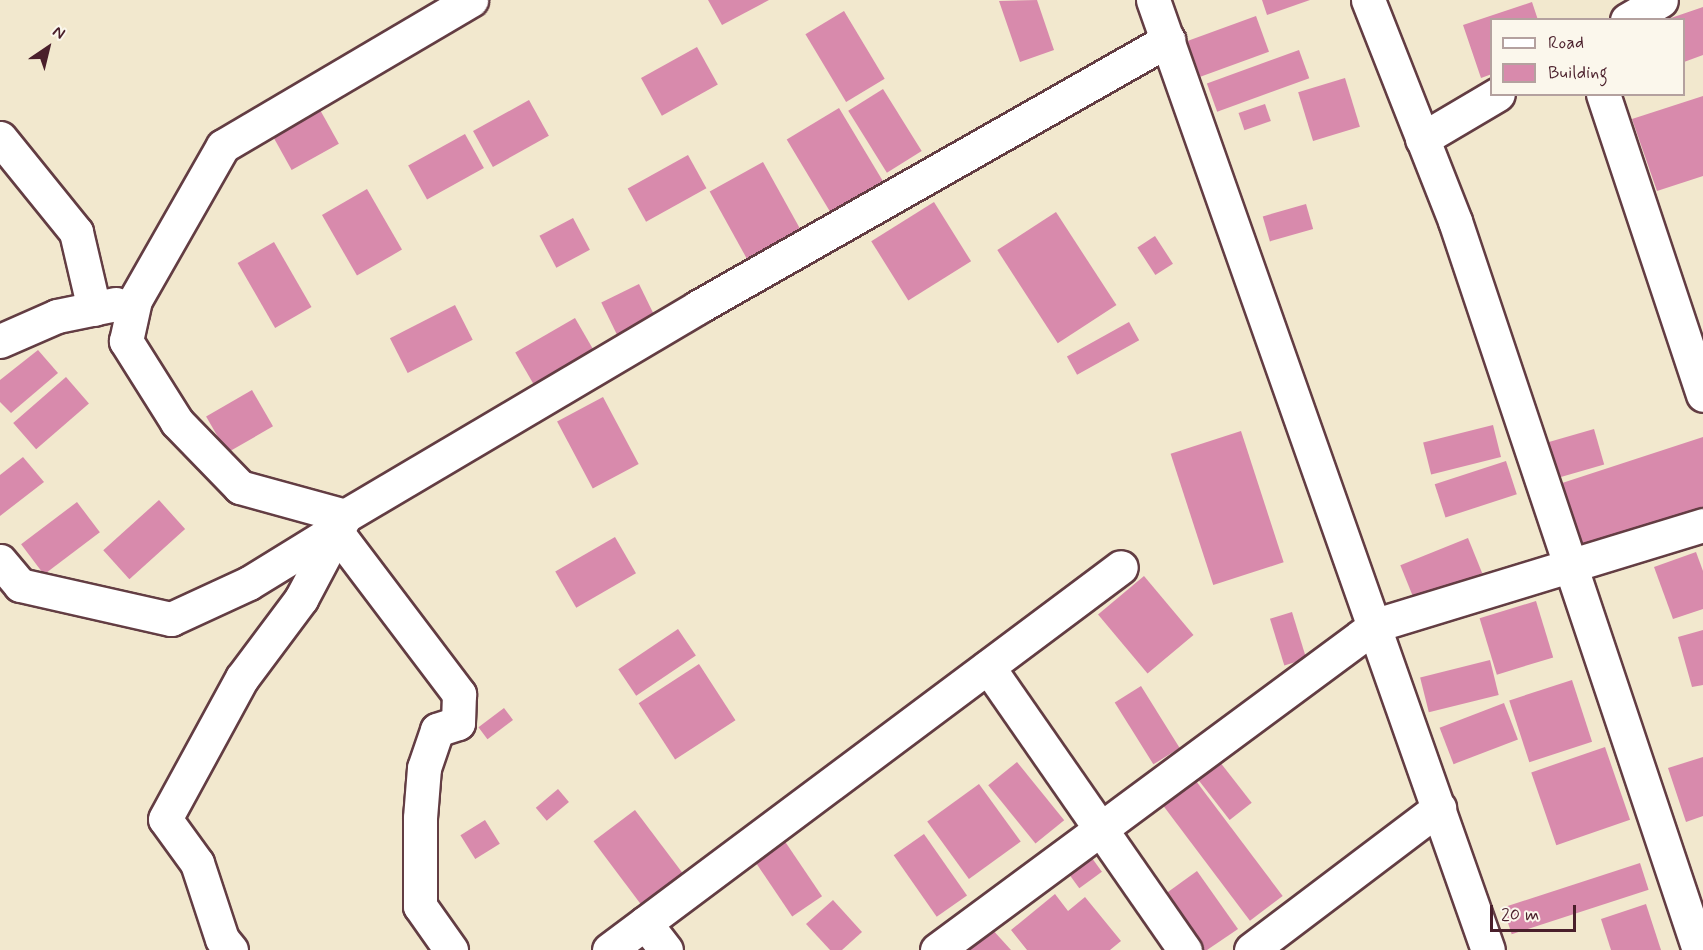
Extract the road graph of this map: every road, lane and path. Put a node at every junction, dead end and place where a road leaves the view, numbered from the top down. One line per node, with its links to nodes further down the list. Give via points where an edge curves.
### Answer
1 (471, 0): 11 (street, via 224,146)
2 (1153, 0): 6 (street)
3 (1368, 0): 10 (street)
4 (1661, 0): 5 (street)
5 (1630, 18)
6 (1168, 40): 15 (street, via 698,307); 20 (street, via 1310,452)
7 (1495, 96): 10 (street)
8 (1604, 96): 14 (street)
9 (0, 138): 12 (street, via 76,232)
10 (1422, 138): 19 (street, via 1455,221)
11 (135, 300): 12 (street); 15 (street, via 126,341 177,422 240,487)
12 (94, 309): 13 (street, via 57,316)
13 (0, 341)
14 (1703, 395)
15 (340, 523): 17 (street, via 249,583 171,618 20,585); 25 (street, via 301,598 242,678 165,819 197,863 222,939); 26 (street, via 459,694 458,723 437,730 424,768 420,818 420,906)
16 (1703, 525): 19 (street)
17 (0, 561)
18 (1121, 567): 21 (street)
19 (1571, 568): 20 (street); 33 (street)
20 (1376, 625): 22 (street); 23 (street)
21 (988, 667): 23 (street); 24 (street)
22 (1439, 808): 31 (street); 32 (street)
23 (1101, 829): 29 (street); 30 (street)
24 (645, 923): 27 (street); 28 (street)
25 (231, 950)
26 (451, 950)
27 (609, 950)
28 (666, 950)
29 (937, 950)
30 (1185, 950)
31 (1251, 950)
32 (1488, 950)
33 (1699, 950)

